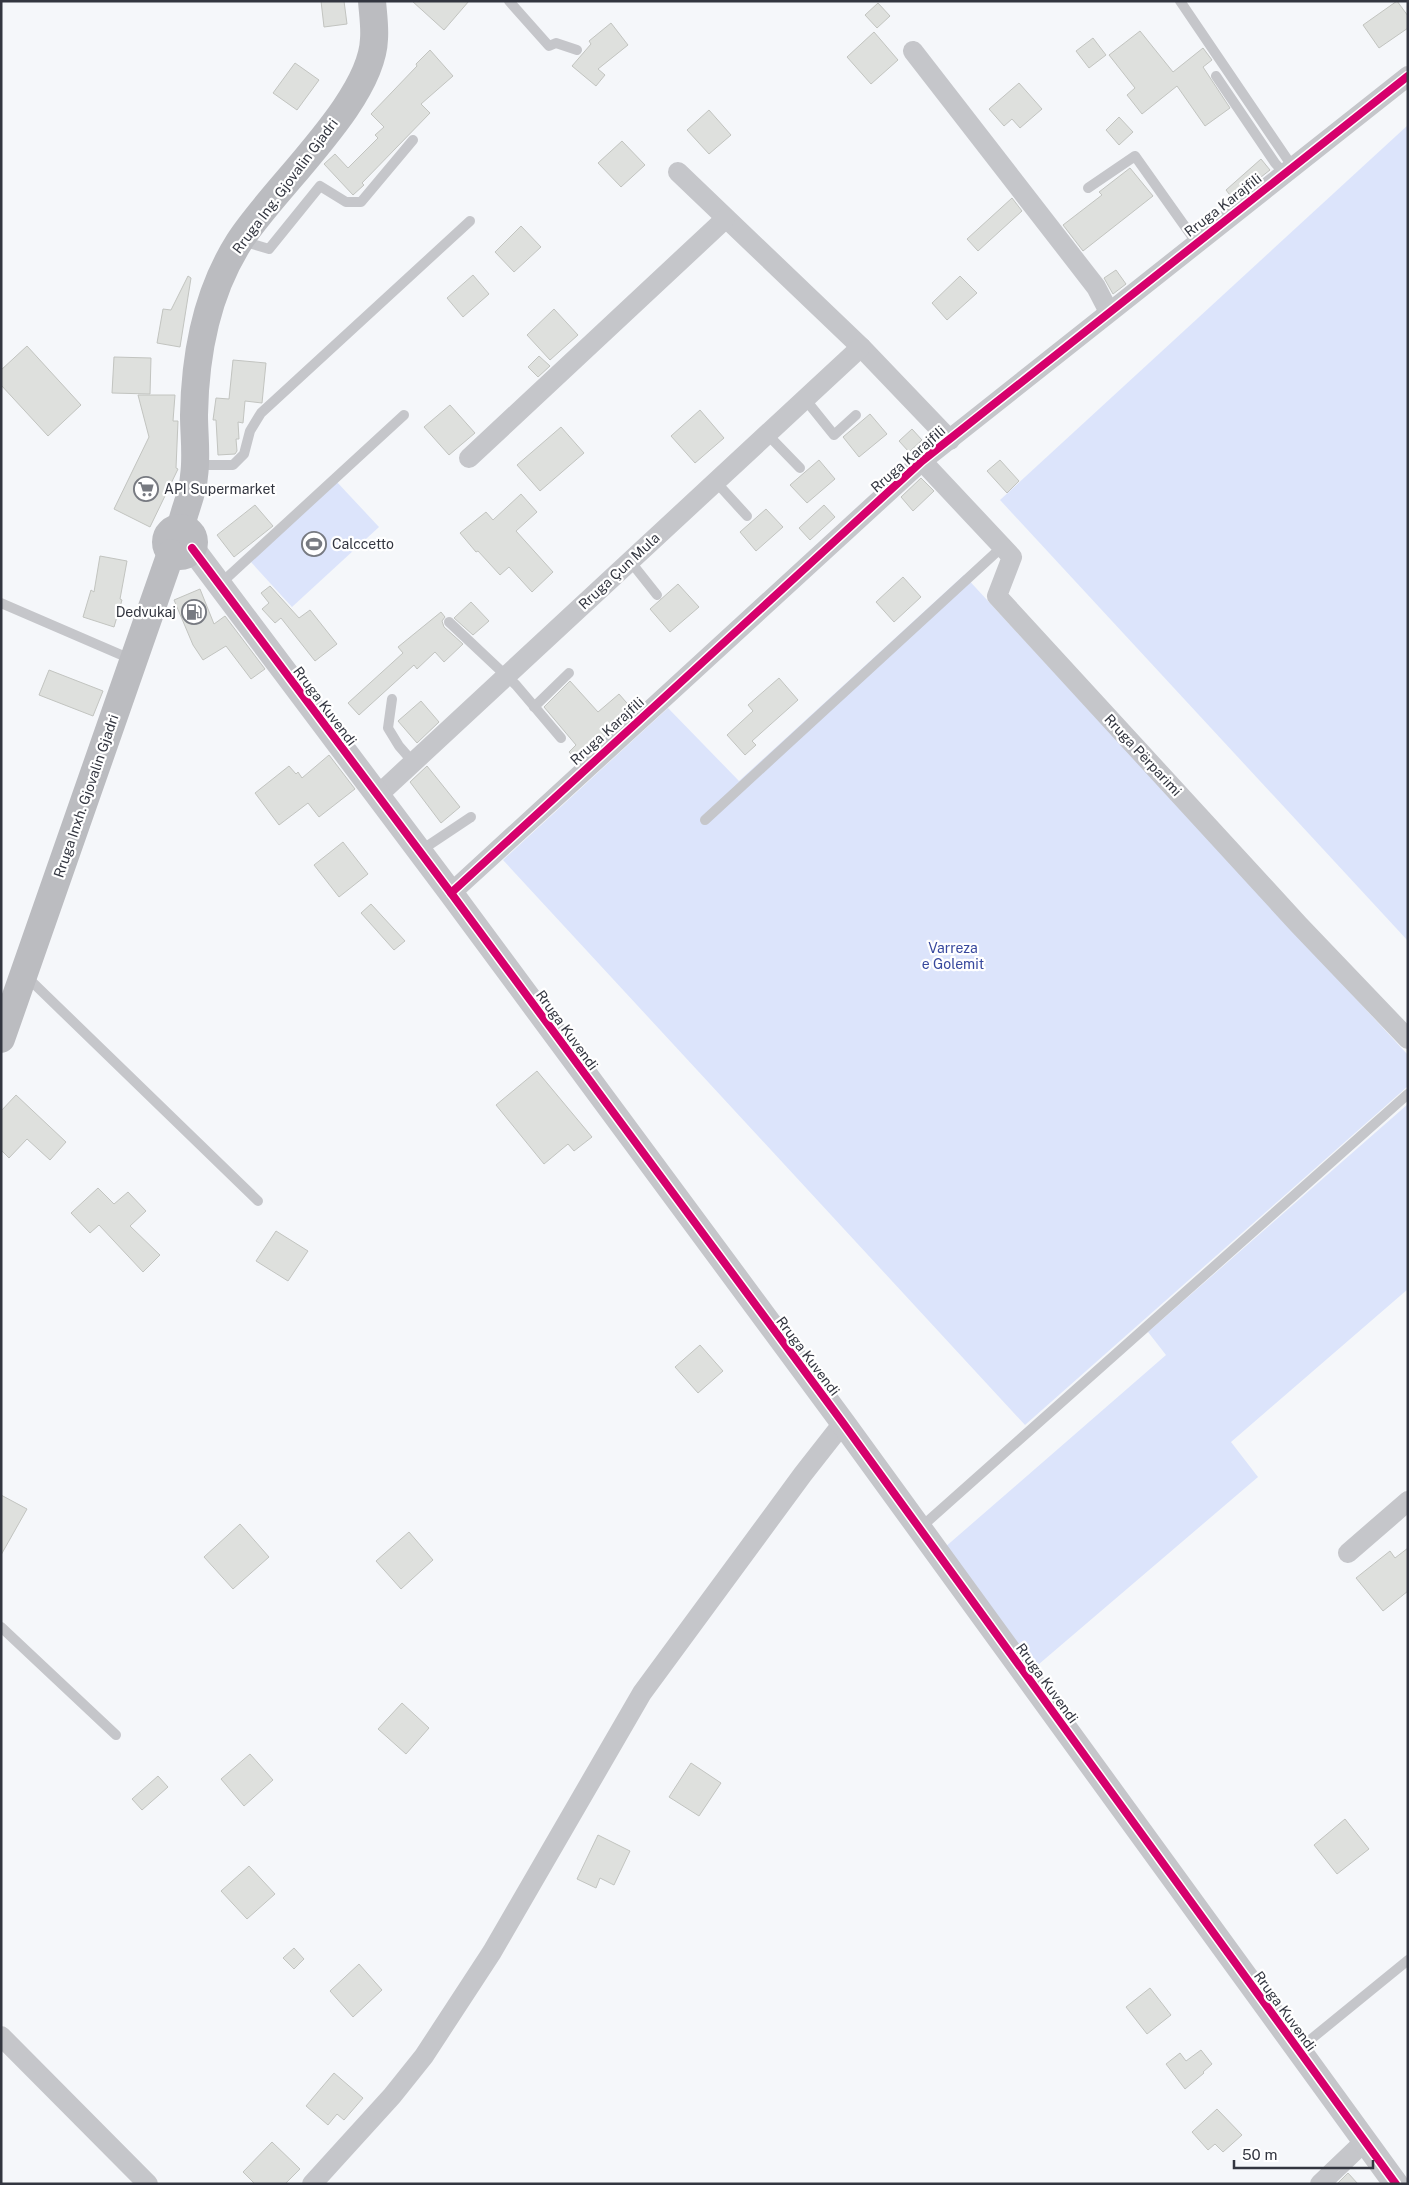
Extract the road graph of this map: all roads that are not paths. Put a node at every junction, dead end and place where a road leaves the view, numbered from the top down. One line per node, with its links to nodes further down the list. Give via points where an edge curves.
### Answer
1 (372, 1): 14 (main road, Rruga Ing. Gjovalin Gjadri, via 374,40 368,66 354,94)
2 (509, 1): 4 (lane, via 549,46 556,44)
3 (1180, 1): 9 (lane)
4 (577, 50)
5 (914, 51): 16 (street, via 1096,287)
6 (1216, 76): 9 (lane, via 1275,163)
7 (1408, 76): 9 (street, Rruga Karajfili)
8 (413, 140): 14 (lane, via 361,202 346,202 320,186 269,249)
9 (1288, 170): 15 (street, Rruga Karajfili)
10 (678, 172): 12 (street)
11 (1088, 188): 15 (lane, via 1135,156)
12 (725, 218): 17 (street); 23 (street)
13 (470, 221): 25 (lane, via 261,413 250,431 244,454 233,464)
14 (240, 240): 25 (main road, Rruga Ing. Gjovalin Gjadri, via 224,268 202,336 197,365)
15 (1196, 242): 16 (street, Rruga Karajfili)
16 (1109, 312): 22 (street, Rruga Karajfili)
17 (861, 347): 18 (street, Rruga Çun Mula); 22 (street)
18 (805, 398): 20 (lane, via 834,435); 21 (street, Rruga Çun Mula)
19 (404, 414): 32 (lane)
20 (856, 415)
21 (767, 434): 26 (lane); 27 (street, Rruga Çun Mula)
22 (950, 440): 24 (street, Rruga Karajfili)
23 (469, 458)
24 (922, 461): 30 (street, Rruga Përparimi); 47 (street, Rruga Karajfili)
25 (195, 464): 29 (main road, Rruga Inxh. Gjovalin Gjadri)
26 (800, 468)
27 (716, 482): 28 (lane); 31 (street, Rruga Çun Mula)
28 (747, 516)
29 (181, 543): 32 (street, Rruga Kuvendi); 36 (main road, Rruga Inxh. Gjovalin Gjadri)
30 (1002, 547): 45 (lane); 50 (street, Rruga Përparimi, via 1012,557 997,596)
31 (630, 561): 33 (lane); 38 (street, Rruga Çun Mula)
32 (219, 584): 43 (street, Rruga Kuvendi)
33 (657, 595)
34 (1, 603): 36 (lane)
35 (448, 622): 38 (lane)
36 (134, 660): 48 (main road, Rruga Inxh. Gjovalin Gjadri)
37 (569, 673): 40 (lane)
38 (505, 676): 40 (lane); 42 (street, Rruga Çun Mula)
39 (392, 699): 42 (lane, via 388,728)
40 (534, 706): 41 (lane)
41 (562, 738)
42 (413, 762): 43 (street, Rruga Çun Mula)
43 (377, 796): 46 (street, Rruga Kuvendi)
44 (471, 818): 46 (lane)
45 (704, 820)
46 (420, 852): 47 (street, Rruga Kuvendi)
47 (451, 893): 53 (street, Rruga Kuvendi)
48 (24, 974): 49 (main road, Rruga Inxh. Gjovalin Gjadri); 52 (lane)
49 (1, 1038)
50 (1408, 1039)
51 (1408, 1094): 55 (lane)
52 (258, 1201)
53 (843, 1423): 55 (street, Rruga Kuvendi); 64 (street, via 642,1694 492,1952 424,2056)
54 (1408, 1501): 56 (street)
55 (920, 1529): 61 (street, Rruga Kuvendi)
56 (1348, 1553)
57 (1, 1627): 58 (lane)
58 (116, 1735)
59 (1408, 1960): 61 (lane)
60 (1, 2036): 63 (street)
61 (1298, 2050): 62 (street, Rruga Kuvendi)
62 (1364, 2142): 65 (street); 66 (street, Rruga Kuvendi)
63 (148, 2184)
64 (312, 2184)
65 (1320, 2184)
66 (1396, 2184)

